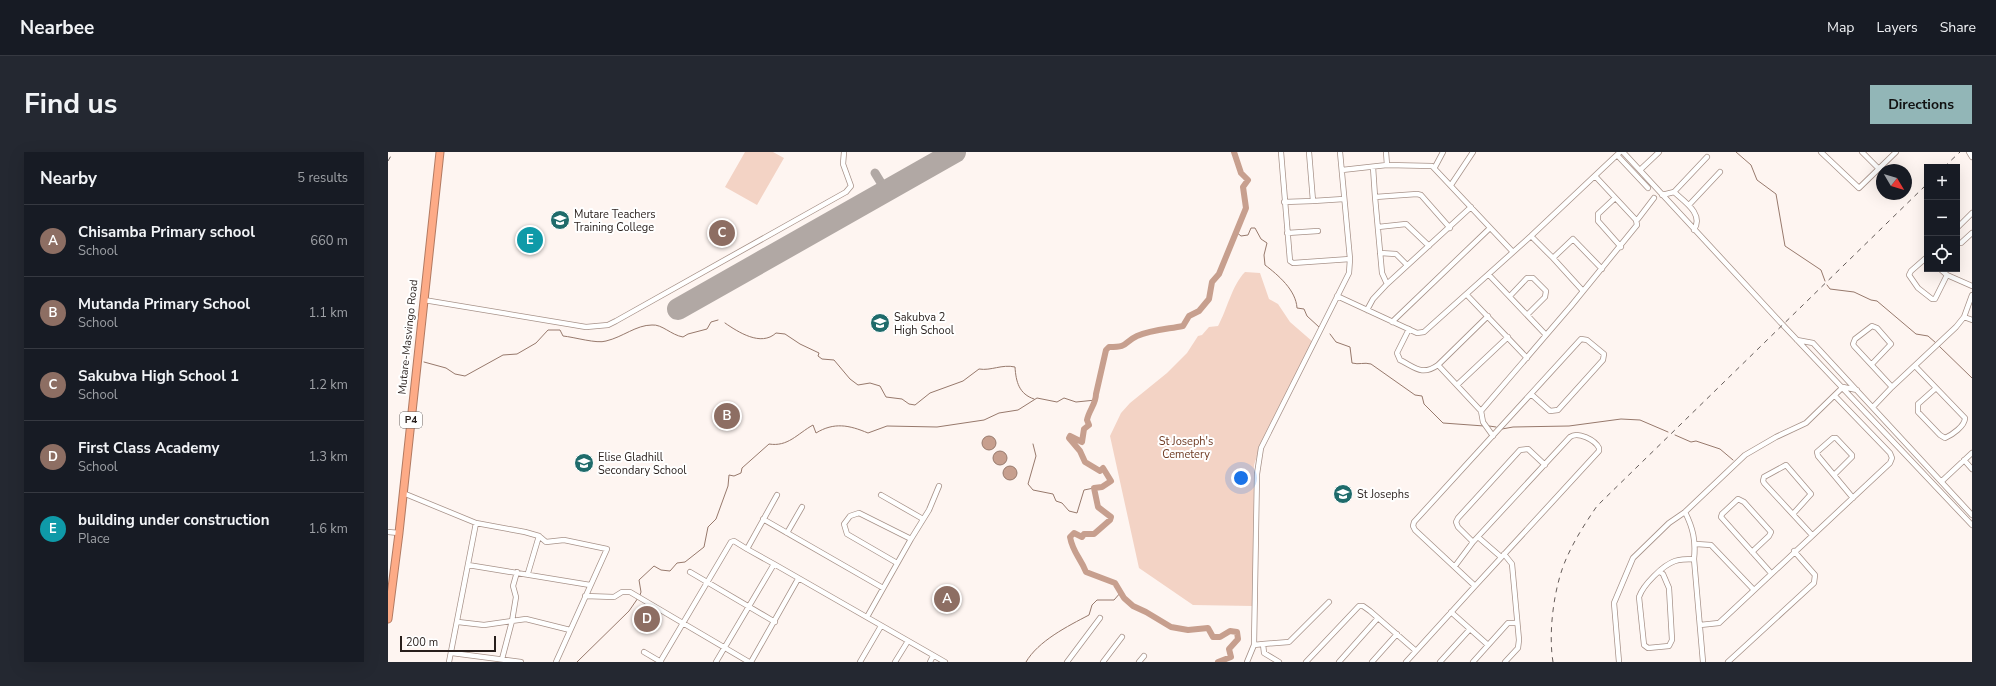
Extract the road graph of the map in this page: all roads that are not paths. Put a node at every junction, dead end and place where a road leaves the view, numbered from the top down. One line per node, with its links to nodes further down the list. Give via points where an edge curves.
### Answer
1 (440, 152): 71 (highway, Mutare-Masvingo Road / P4)
2 (844, 152): 71 (street, via 843,164 851,186 846,192 608,325 586,327)
3 (1281, 152): 37 (street)
4 (1309, 152): 36 (street)
5 (1340, 152): 23 (street)
6 (1386, 152): 19 (street)
7 (1443, 152): 22 (street)
8 (1473, 152): 28 (street)
9 (1623, 152): 24 (street)
10 (1659, 152): 24 (street)
11 (1820, 152): 26 (street, via 1859,188)
12 (1862, 152): 20 (street)
13 (1896, 152): 18 (street)
14 (1969, 152): 17 (street)
15 (1618, 153): 27 (street); 29 (street)
16 (1707, 156): 30 (street)
17 (1972, 157)
18 (1884, 164)
19 (1387, 166): 21 (street); 22 (street)
20 (1876, 166)
21 (1373, 167): 23 (street); 32 (street)
22 (1435, 167): 28 (street)
23 (1342, 170): 35 (street)
24 (1640, 170): 31 (street)
25 (1720, 172): 38 (street)
26 (1876, 172)
27 (1595, 176): 33 (street); 50 (street)
28 (1451, 186): 39 (street)
29 (1648, 188)
30 (1674, 192): 31 (street); 38 (street)
31 (1662, 195): 46 (street)
32 (1375, 197): 43 (street); 44 (street, via 1421,195)
33 (1615, 198): 53 (street, via 1638,223); 53 (street, via 1597,217)
34 (1654, 198): 41 (street)
35 (1344, 199): 36 (street); 57 (street)
36 (1313, 201): 37 (street)
37 (1284, 202): 48 (street)
38 (1688, 206): 46 (street, via 1697,217)
39 (1471, 207): 44 (street); 45 (street)
40 (1972, 213): 42 (street)
41 (1638, 219)
42 (1960, 225)
43 (1378, 227): 52 (street, via 1406,224); 55 (street)
44 (1450, 228): 52 (street)
45 (1490, 228): 54 (street); 77 (street)
46 (1694, 230): 81 (street)
47 (1318, 231): 48 (street)
48 (1287, 233): 57 (street, via 1292,263)
49 (1972, 233): 51 (street)
50 (1531, 236): 54 (street); 56 (street)
51 (1960, 243)
52 (1429, 246): 59 (street)
53 (1621, 247): 60 (street)
54 (1513, 252): 62 (street)
55 (1380, 253): 59 (street, via 1396,254); 64 (street, via 1382,273)
56 (1552, 258): 60 (street, via 1573,239); 66 (street)
57 (1350, 259): 69 (street, via 1349,273)
58 (1924, 259): 63 (street, via 1910,271 1909,275 1926,296 1935,299)
59 (1407, 265): 64 (street)
60 (1602, 269): 66 (street)
61 (1944, 272): 63 (street)
62 (1488, 275): 67 (street); 70 (street)
63 (1947, 275): 65 (street)
64 (1388, 284): 72 (street, via 1373,299)
65 (1972, 286)
66 (1583, 291): 79 (street)
67 (1467, 294): 74 (street); 78 (street, via 1424,332 1417,333)
68 (1972, 295): 75 (street)
69 (1337, 296): 72 (street); 168 (street, via 1258,458)
70 (1510, 296): 73 (street); 73 (street, via 1527,278 1533,278 1546,291 1545,297)
71 (424, 300): 106 (highway, Mutare-Masvingo Road / P4)
72 (1367, 310): 77 (street)
73 (1527, 314): 79 (street)
74 (1488, 316): 80 (street); 84 (street)
75 (1964, 317): 76 (street); 85 (street)
76 (1972, 320)
77 (1392, 322): 78 (street)
78 (1409, 329): 84 (street, via 1397,353 1400,360 1424,372)
79 (1546, 335): 82 (street)
80 (1508, 337): 82 (street); 86 (street)
81 (1797, 340): 87 (street); 90 (street, via 1813,343)
82 (1527, 358): 94 (street)
83 (1872, 364): 83 (street, via 1853,342 1872,326 1891,344); 88 (street)
84 (1438, 365): 86 (street)
85 (1916, 366): 88 (street); 89 (street)
86 (1457, 385): 94 (street)
87 (1843, 387): 90 (street); 92 (street); 96 (street)
88 (1892, 387): 93 (street)
89 (1936, 388): 89 (street, via 1965,418 1963,424 1945,438 1918,412 1918,404)
90 (1856, 390): 93 (street)
91 (1531, 394): 91 (street, via 1581,338 1604,354 1603,360 1558,410 1550,411); 97 (street)
92 (1835, 396): 109 (street, via 1892,458 1890,463); 111 (street, via 1806,423 1745,455)
93 (1873, 407): 95 (street)
94 (1481, 411): 97 (street, via 1483,422)
95 (1884, 420): 96 (street); 103 (street)
96 (1883, 429): 104 (street)
97 (1493, 436): 135 (street, via 1414,522 1413,526)
98 (1972, 453): 99 (street)
99 (1964, 460): 101 (street); 103 (street)
100 (1545, 465): 123 (street); 125 (street, via 1528,449 1520,450 1458,518 1458,527); 130 (street, via 1574,434 1579,434 1600,448)
101 (1972, 469)
102 (1834, 475): 102 (street, via 1816,454 1836,438 1852,457); 109 (street)
103 (1941, 479): 104 (street); 113 (street)
104 (1933, 483): 117 (street)
105 (939, 486): 115 (street)
106 (403, 493): 116 (street); 120 (highway, Mutare-Masvingo Road / P4)
107 (777, 495): 114 (street)
108 (881, 495): 115 (street)
109 (1853, 498): 121 (street)
110 (802, 507): 119 (street)
111 (1685, 512): 126 (street, via 1693,527); 199 (street, via 1669,523 1633,558 1627,568 1614,603)
112 (1793, 514): 112 (street, via 1763,481 1764,477 1786,465 1811,494); 121 (street)
113 (1972, 515)
114 (763, 519): 119 (street); 127 (street)
115 (923, 519): 124 (street)
116 (476, 523): 122 (street); 134 (street)
117 (1972, 525)
118 (388, 532): 120 (street)
119 (787, 533): 145 (street)
120 (399, 534): 154 (highway, Mutare-Masvingo Road / P4)
121 (1812, 535): 128 (street)
122 (539, 536): 139 (street); 143 (street, via 546,542 564,540 607,549)
123 (1478, 537): 125 (street); 130 (street)
124 (911, 539): 132 (street); 132 (street, via 859,513 850,516 844,524 847,534)
125 (1473, 542): 135 (street)
126 (1696, 544): 131 (street); 146 (street, via 1711,545)
127 (747, 549): 133 (street); 142 (street, via 731,542)
128 (1794, 551): 140 (street); 201 (street, via 1815,575 1814,583)
129 (1752, 552): 129 (street, via 1721,517 1738,499 1744,502 1771,532 1770,536); 140 (street)
130 (1503, 555): 144 (street); 159 (street, via 1512,564)
131 (1694, 559): 138 (street, via 1675,561); 160 (street)
132 (897, 563): 145 (street)
133 (774, 564): 141 (street); 149 (street)
134 (468, 565): 136 (street); 156 (street)
135 (1454, 566): 144 (street)
136 (517, 572): 139 (street); 155 (street, via 513,586 516,597)
137 (690, 572): 142 (street)
138 (1660, 572): 138 (street, via 1644,586 1639,597 1644,645 1648,648 1669,646 1672,640 1668,588)
139 (528, 573): 143 (street)
140 (1771, 573): 146 (street)
141 (798, 579): 151 (street); 157 (street)
142 (707, 583): 149 (street); 158 (street)
143 (590, 585): 147 (street)
144 (1475, 586): 150 (street)
145 (883, 588): 151 (street)
146 (1753, 589): 160 (street, via 1719,622)
147 (585, 596): 158 (street, via 614,597 625,591); 163 (street)
148 (1329, 602): 167 (street, via 1289,642)
149 (748, 608): 157 (street); 170 (street)
150 (1451, 612): 162 (street); 171 (street)
151 (867, 618): 161 (street)
152 (1100, 618): 187 (street)
153 (1378, 618): 164 (street); 192 (street, via 1363,606 1359,606); 193 (street)
154 (388, 619)
155 (512, 621): 156 (street, via 484,624); 163 (street, via 526,619); 176 (street)
156 (458, 622): 173 (street)
157 (775, 622): 182 (street)
158 (683, 623): 170 (street); 180 (street)
159 (1517, 623): 169 (street, via 1508,623); 198 (street, via 1518,648)
160 (1700, 625): 200 (street)
161 (881, 626): 166 (street); 183 (street)
162 (1470, 629): 169 (street); 196 (street)
163 (570, 630): 179 (street)
164 (1397, 634): 171 (street); 194 (street)
165 (1122, 636): 188 (street)
166 (908, 641): 174 (street); 184 (street)
167 (1263, 644): 168 (street); 191 (street, via 1266,655)
168 (1254, 645): 190 (street)
169 (1488, 645): 197 (street)
170 (724, 648): 181 (street); 182 (street)
171 (1416, 651): 195 (street)
172 (644, 652): 180 (street)
173 (452, 653): 176 (street); 177 (street)
174 (933, 656): 185 (street); 186 (street)
175 (1144, 656): 189 (street)
176 (502, 659): 178 (street)
177 (449, 662)
178 (521, 662)
179 (556, 662)
180 (660, 662)
181 (716, 662)
182 (750, 662)
183 (860, 662)
184 (895, 662)
185 (930, 662)
186 (945, 662)
187 (1068, 662)
188 (1103, 662)
189 (1139, 662)
190 (1247, 662)
191 (1279, 662)
192 (1306, 662)
193 (1339, 662)
194 (1372, 662)
195 (1406, 662)
196 (1440, 662)
197 (1473, 662)
198 (1505, 662)
199 (1619, 662)
200 (1703, 662)
201 (1728, 662)

